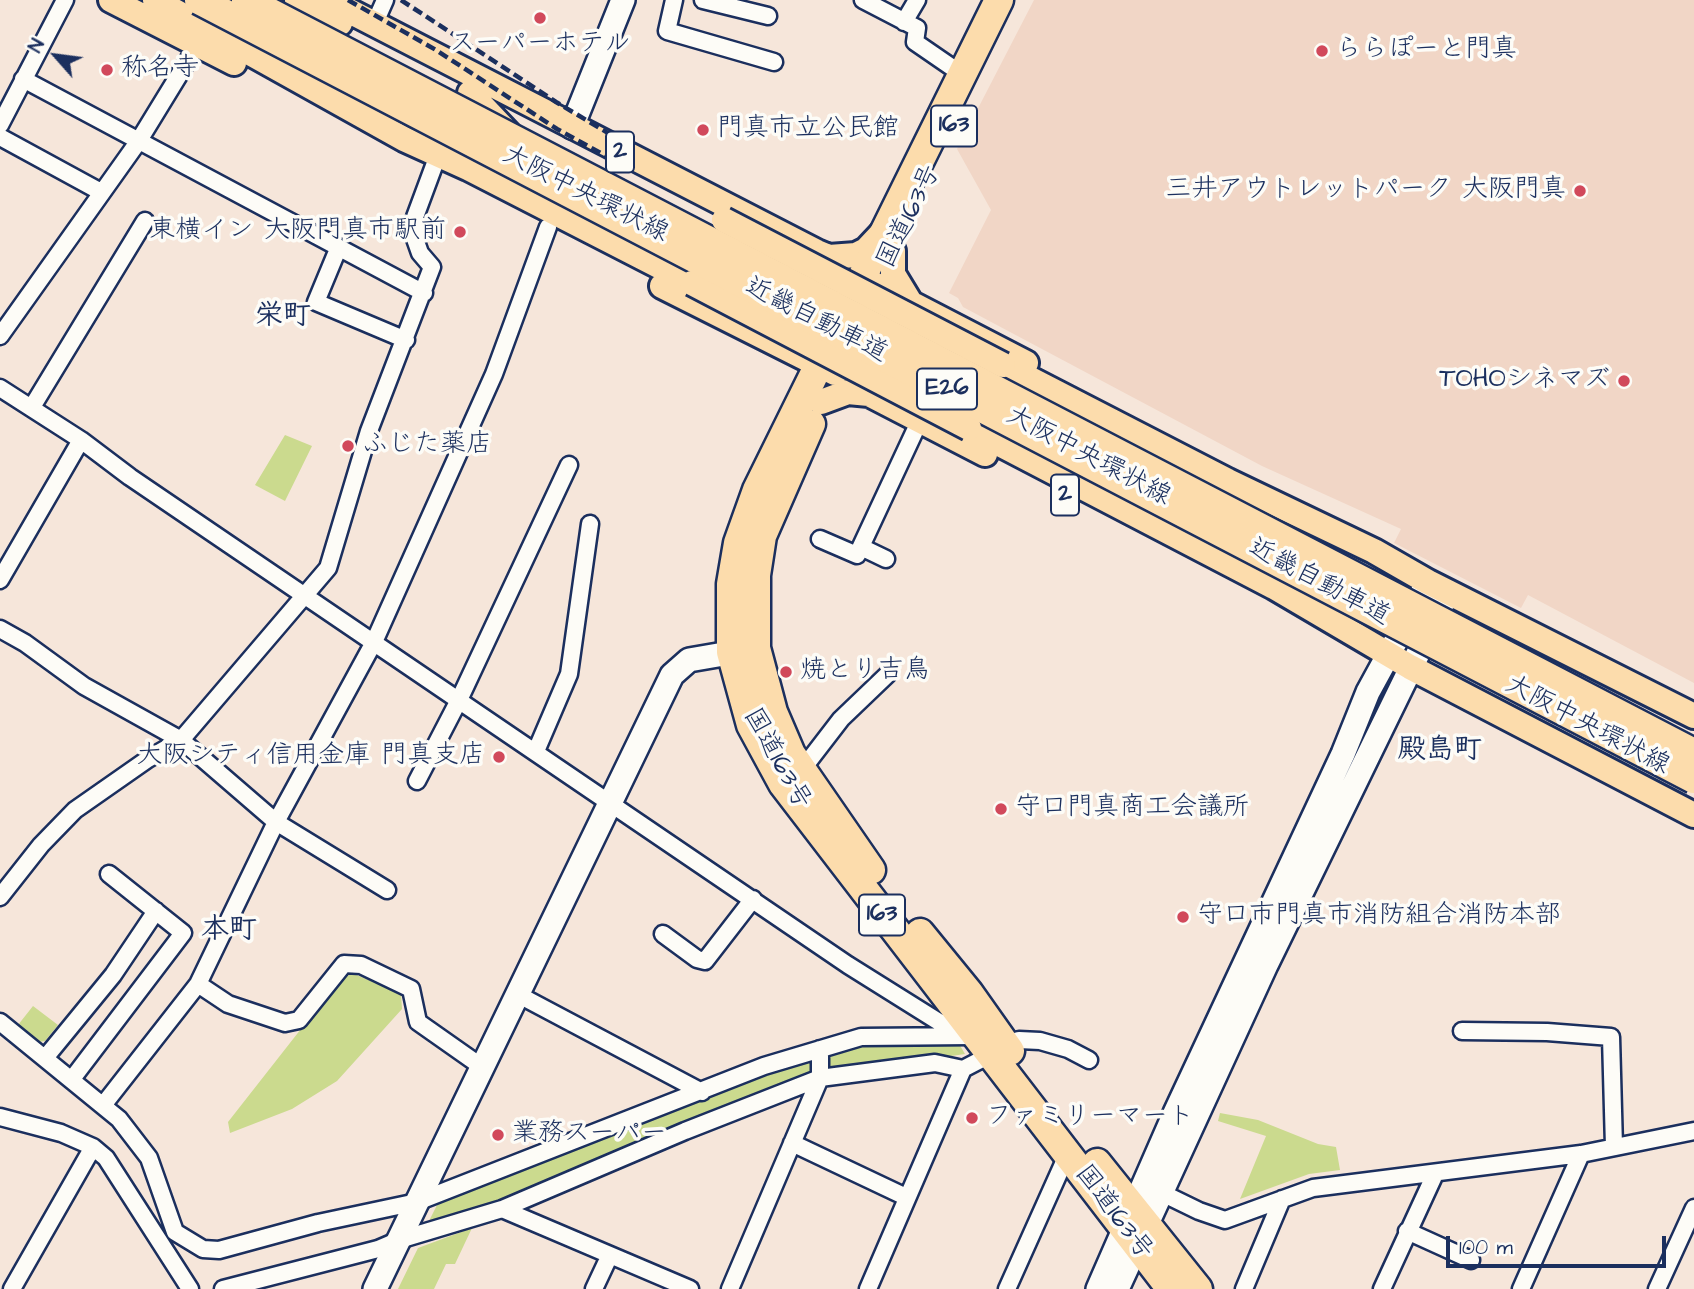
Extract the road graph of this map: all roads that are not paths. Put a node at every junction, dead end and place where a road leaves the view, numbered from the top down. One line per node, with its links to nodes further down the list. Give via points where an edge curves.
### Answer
1 (65, 0): 23 (street)
2 (111, 0): 20 (main road)
3 (155, 0): 29 (main road, 大阪中央環状線 / 2)
4 (199, 0): 73 (highway, 近畿自動車道 / E26, bridge)
5 (246, 0): 71 (highway, 近畿自動車道 / E26, bridge)
6 (297, 0): 24 (main road, 大阪中央環状線 / 2)
7 (314, 0): 19 (main road, 2)
8 (328, 0): 19 (main road)
9 (386, 0): 19 (street)
10 (623, 0): 27 (street)
11 (674, 0): 21 (street, via 667,31)
12 (703, 0): 17 (street)
13 (863, 0): 18 (street)
14 (916, 0): 18 (street)
15 (999, 0): 22 (highway, 国道163号 / 163)
16 (1016, 0): 36 (highway, 国道163号 / 163)
17 (768, 16)
18 (904, 22): 22 (street, via 917,28 915,42)
19 (370, 23): 24 (main road); 27 (main road, 2)
20 (198, 44): 29 (main road, via 328,111); 30 (street)
21 (774, 62)
22 (963, 75): 36 (highway, 国道163号 / 163)
23 (23, 79): 26 (street); 30 (street)
24 (447, 80): 25 (main road, 大阪中央環状線 / 2)
25 (470, 93): 40 (main road, via 547,168); 51 (main road, 大阪中央環状線 / 2, bridge)
26 (0, 125)
27 (572, 128): 36 (main road, 2, via 829,257 856,256)
28 (0, 137): 33 (street)
29 (404, 139): 31 (main road, 大阪中央環状線 / 2)
30 (138, 142): 33 (street); 37 (street)
31 (438, 155): 32 (main road, 大阪中央環状線 / 2); 38 (street, via 415,217 414,236 432,267)
32 (468, 168): 35 (main road, via 503,199); 40 (main road, via 537,191); 57 (main road, 大阪中央環状線 / 2, bridge)
33 (101, 192): 41 (street)
34 (145, 221): 46 (street)
35 (548, 227): 43 (main road); 63 (street, via 494,374)
36 (890, 240): 39 (main road, via 893,274); 40 (highway, 国道163号 / 163)
37 (338, 249): 38 (street); 42 (street, via 316,303)
38 (424, 293): 42 (street)
39 (910, 302): 40 (main road, 2); 51 (main road, 2, via 1226,467)
40 (849, 325): 43 (main road); 45 (highway, 国道163号 / 163); 48 (highway, 国道163号 / 163); 51 (main road, via 1222,492 1238,497); 57 (main road, via 1167,491 1208,521)
41 (0, 336)
42 (406, 340): 59 (street, via 369,431 328,568)
43 (774, 343): 48 (main road, via 797,372)
44 (0, 388): 46 (street)
45 (821, 402): 47 (main road, 2, via 848,393 869,394); 64 (highway, 国道163号 / 163, via 762,536)
46 (32, 407): 49 (street)
47 (920, 420): 54 (street); 60 (main road, 2, via 1216,572)
48 (790, 424): 64 (highway, 国道163号 / 163, via 757,490 738,542 731,584)
49 (81, 440): 56 (street); 59 (street)
50 (569, 465): 67 (street)
51 (1244, 489): 58 (main road, 大阪中央環状線 / 2)
52 (590, 524): 70 (street, via 569,674)
53 (820, 538): 54 (street, via 857,555)
54 (861, 547): 55 (street)
55 (886, 559)
56 (0, 580)
57 (1273, 587): 60 (main road, 大阪中央環状線 / 2)
58 (1438, 587): 61 (street); 68 (main road, 大阪中央環状線 / 2)
59 (307, 595): 63 (street); 69 (street)
60 (1310, 609): 65 (main road, 大阪中央環状線 / 2)
61 (1420, 621): 65 (street); 75 (main road, via 1575,703 1588,713 1598,738)
62 (0, 629): 69 (street, via 84,686)
63 (374, 642): 67 (street); 78 (street)
64 (743, 650): 72 (highway, 国道163号 / 163); 76 (street, via 689,660 672,675); 89 (highway, 国道163号 / 163, via 751,724 783,784)
65 (1400, 661): 77 (main road, 大阪中央環状線 / 2); 109 (street); 115 (street, via 1368,692)
66 (888, 674): 72 (street, via 841,719)
67 (459, 700): 70 (street); 74 (street)
68 (1694, 716)
69 (181, 740): 78 (street); 81 (street, via 75,810)
70 (536, 751): 76 (street)
71 (1694, 753)
72 (801, 771): 89 (highway, 国道163号 / 163, via 870,869 969,993)
73 (1694, 779)
74 (417, 781)
75 (1694, 791)
76 (609, 801): 82 (street); 86 (street)
77 (1694, 815)
78 (276, 822): 80 (street); 85 (street)
79 (109, 874): 83 (street)
80 (387, 890)
81 (1, 894)
82 (753, 899): 84 (street, via 705,961); 89 (street, via 939,1022)
83 (156, 911): 91 (street, via 113,975); 95 (street, via 183,933)
84 (663, 934)
85 (198, 984): 93 (street, via 228,1004 285,1023 299,1020 336,970 344,964 361,965 411,989 418,1022); 98 (street)
86 (517, 995): 93 (street); 97 (street)
87 (0, 1022): 91 (street)
88 (1462, 1031): 104 (street, via 1611,1037)
89 (986, 1042): 90 (street, via 861,1037); 92 (street, via 1040,1041); 94 (street); 105 (highway, 国道163号 / 163); 115 (highway, 国道163号 / 163)
90 (820, 1049): 96 (street); 97 (street)
91 (45, 1058): 95 (street)
92 (1088, 1060)
93 (482, 1067): 112 (street)
94 (963, 1069): 96 (street, via 935,1063); 110 (street)
95 (72, 1079): 98 (street)
96 (820, 1079): 102 (street); 107 (street)
97 (702, 1092): 100 (street)
98 (104, 1104): 112 (street, via 149,1158 175,1233 203,1249 219,1250)
99 (0, 1117): 103 (street)
100 (610, 1128): 107 (street); 112 (street)
101 (1694, 1131): 104 (street)
102 (792, 1143): 110 (street); 126 (street)
103 (93, 1147): 120 (street); 121 (street, via 120,1175)
104 (1614, 1147): 106 (street)
105 (1068, 1153): 115 (highway, 国道163号 / 163); 128 (street)
106 (1581, 1154): 108 (street); 135 (street)
107 (625, 1156): 114 (street)
108 (1435, 1174): 111 (street, via 1313,1188); 116 (street)
109 (1162, 1193): 111 (street, via 1225,1220); 115 (street)
110 (906, 1197): 127 (street)
111 (1282, 1199): 133 (street)
112 (417, 1202): 117 (street)
113 (1694, 1208): 136 (street)
114 (502, 1209): 117 (street); 118 (street)
115 (1136, 1226): 129 (street); 130 (street); 131 (highway, 国道163号 / 163); 132 (highway, 国道163号 / 163)
116 (1407, 1231): 119 (street); 134 (street)
117 (399, 1240): 122 (street); 123 (street)
118 (609, 1257): 124 (street); 125 (street)
119 (1471, 1260)
120 (12, 1289)
121 (190, 1289)
122 (223, 1289)
123 (375, 1289)
124 (594, 1289)
125 (690, 1289)
126 (730, 1289)
127 (868, 1289)
128 (1007, 1289)
129 (1098, 1289)
130 (1117, 1289)
131 (1171, 1289)
132 (1198, 1289)
133 (1244, 1289)
134 (1382, 1289)
135 (1521, 1289)
136 (1657, 1289)

